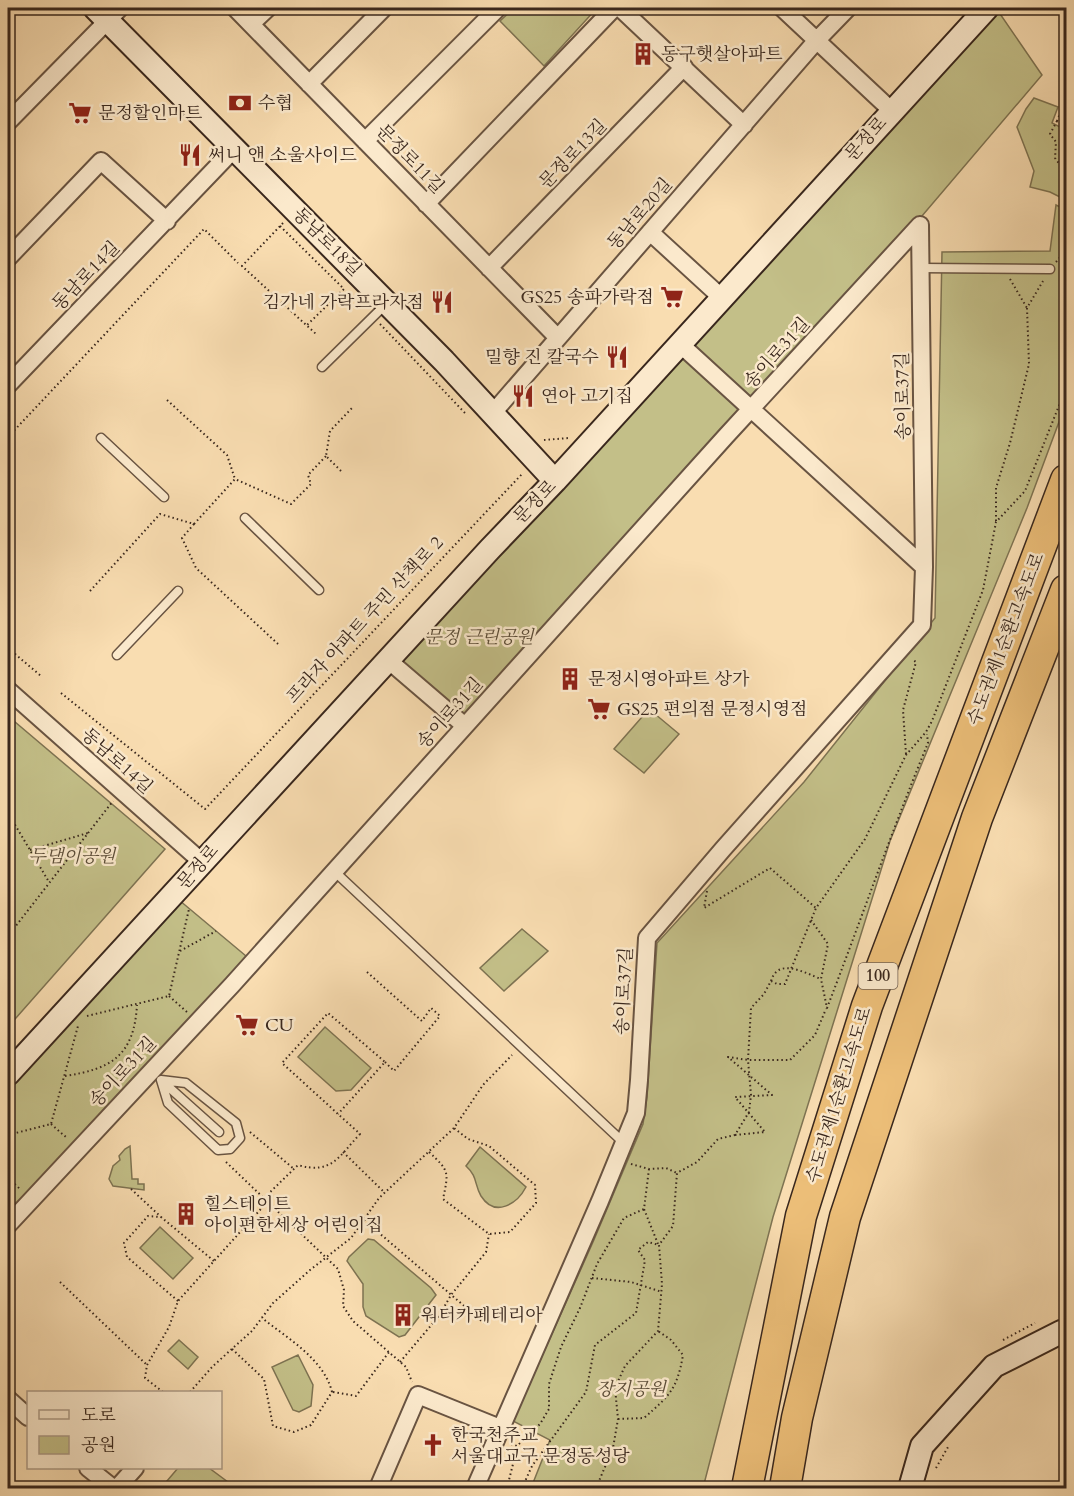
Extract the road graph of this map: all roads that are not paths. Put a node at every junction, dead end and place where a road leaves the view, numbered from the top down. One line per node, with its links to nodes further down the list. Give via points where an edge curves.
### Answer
1 (235, 8): 11 (street, 문정로11길)
2 (268, 8): 11 (street)
3 (384, 8): 14 (street)
4 (498, 8): 18 (street)
5 (614, 8): 20 (street)
6 (621, 8): 13 (street)
7 (782, 8): 12 (street)
8 (848, 8): 12 (street, 동남로20길)
9 (987, 8): 15 (street, 문정로)
10 (108, 12): 16 (street); 19 (street, 동남로18길)
11 (251, 24): 14 (street, 문정로11길)
12 (817, 40): 15 (street); 17 (street, 동남로20길)
13 (684, 67): 17 (street); 25 (street, 문정로13길)
14 (309, 84): 18 (street, 문정로11길)
15 (892, 111): 28 (street, 문정로)
16 (8, 122)
17 (744, 125): 23 (street, 동남로20길)
18 (365, 141): 20 (street, 문정로11길)
19 (235, 148): 21 (street, 동남로14길); 29 (street, 동남로18길, via 288,218)
20 (426, 204): 25 (street, 문정로11길)
21 (167, 221): 24 (street, via 101,161); 33 (street, 동남로14길)
22 (920, 225): 26 (street, 송이로37길); 34 (street, 송이로31길)
23 (650, 232): 28 (street); 30 (street, 동남로20길)
24 (8, 258)
25 (489, 268): 30 (street, 문정로11길)
26 (920, 268): 27 (lane); 41 (street, 송이로37길)
27 (1050, 269)
28 (722, 298): 31 (street, 문정로)
29 (380, 310): 32 (lane); 35 (street, 동남로18길, via 444,360)
30 (558, 338): 35 (street, 동남로20길)
31 (680, 344): 34 (street); 38 (street, 문정로)
32 (322, 367)
33 (9, 382)
34 (751, 410): 41 (street); 48 (street, 송이로31길)
35 (492, 414): 38 (street, 동남로18길)
36 (101, 438): 39 (lane)
37 (1066, 480): 65 (highway, 수도권제1순환고속도로 / 100, via 867,1006 801,1216)
38 (555, 481): 46 (street, 문정로)
39 (164, 496)
40 (245, 518): 42 (lane)
41 (924, 567): 54 (street, 송이로37길, via 922,625 647,938 636,1113)
42 (319, 590)
43 (1066, 590): 66 (highway, 수도권제1순환고속도로 / 100, via 977,819 845,1217 797,1418)
44 (178, 591): 45 (lane)
45 (117, 655)
46 (388, 660): 48 (street); 49 (street, 문정로)
47 (8, 690): 49 (street, 동남로14길)
48 (465, 726): 50 (street, 송이로31길)
49 (202, 862): 51 (street, 문정로)
50 (334, 871): 52 (street, 송이로31길, via 197,1021); 54 (lane)
51 (8, 1074)
52 (156, 1075): 52 (lane, via 168,1103 218,1150 230,1149 240,1138 236,1123 186,1083); 53 (lane); 55 (street, 송이로31길, via 78,1148)
53 (219, 1132)
54 (624, 1143): 59 (street, 송이로37길)
55 (8, 1225)
56 (1066, 1332): 67 (street, via 994,1366 922,1446)
57 (8, 1399): 58 (street)
58 (27, 1416)
59 (497, 1434): 63 (street, via 418,1395); 64 (street, 송이로37길)
60 (91, 1469): 62 (street)
61 (133, 1469): 62 (street)
62 (115, 1488)
63 (378, 1488)
64 (475, 1488)
65 (747, 1488)
66 (785, 1488)
67 (910, 1488)

